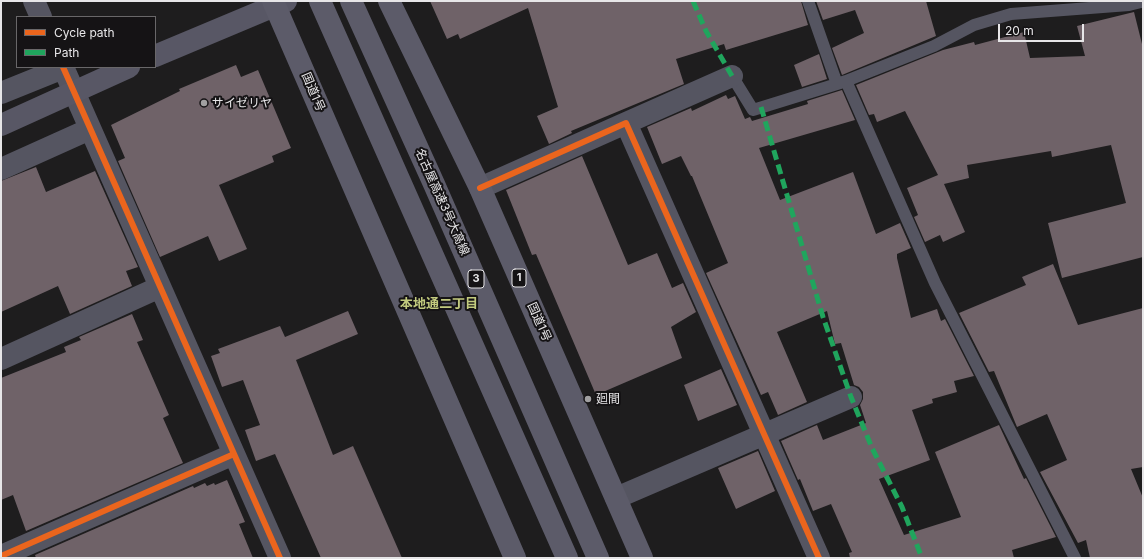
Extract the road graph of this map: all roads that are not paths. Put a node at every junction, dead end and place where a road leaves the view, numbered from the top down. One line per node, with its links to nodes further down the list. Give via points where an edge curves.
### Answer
1 (34, 1): 8 (street)
2 (320, 1): 31 (highway)
3 (351, 1): 32 (highway, 名古屋高速3号大高線 / 3, via 438,191)
4 (389, 1): 20 (highway, 国道1号 / 1)
5 (808, 1): 13 (lane)
6 (281, 2): 9 (street); 29 (highway, 国道1号); 30 (highway)
7 (1142, 4): 13 (lane, via 1011,14 974,25 934,46)
8 (41, 16)
9 (156, 56)
10 (63, 68): 14 (street); 15 (street)
11 (127, 68): 14 (street)
12 (732, 76): 13 (lane, via 753,110); 16 (street)
13 (841, 82): 35 (lane, via 935,283)
14 (74, 92): 17 (street); 18 (street)
15 (1, 93)
16 (626, 123): 20 (street); 24 (street)
17 (1, 125)
18 (90, 129): 19 (street); 21 (street)
19 (1, 169)
20 (480, 188): 26 (highway, 国道1号 / 1)
21 (160, 287): 22 (street); 25 (street)
22 (1, 359)
23 (851, 397): 24 (street)
24 (765, 434): 26 (street); 34 (street)
25 (234, 454): 27 (street); 28 (street)
26 (616, 498): 33 (highway, 国道1号 / 1)
27 (1, 556)
28 (280, 558)
29 (515, 558)
30 (531, 558)
31 (567, 558)
32 (598, 558)
33 (642, 558)
34 (819, 558)
35 (1075, 558)

